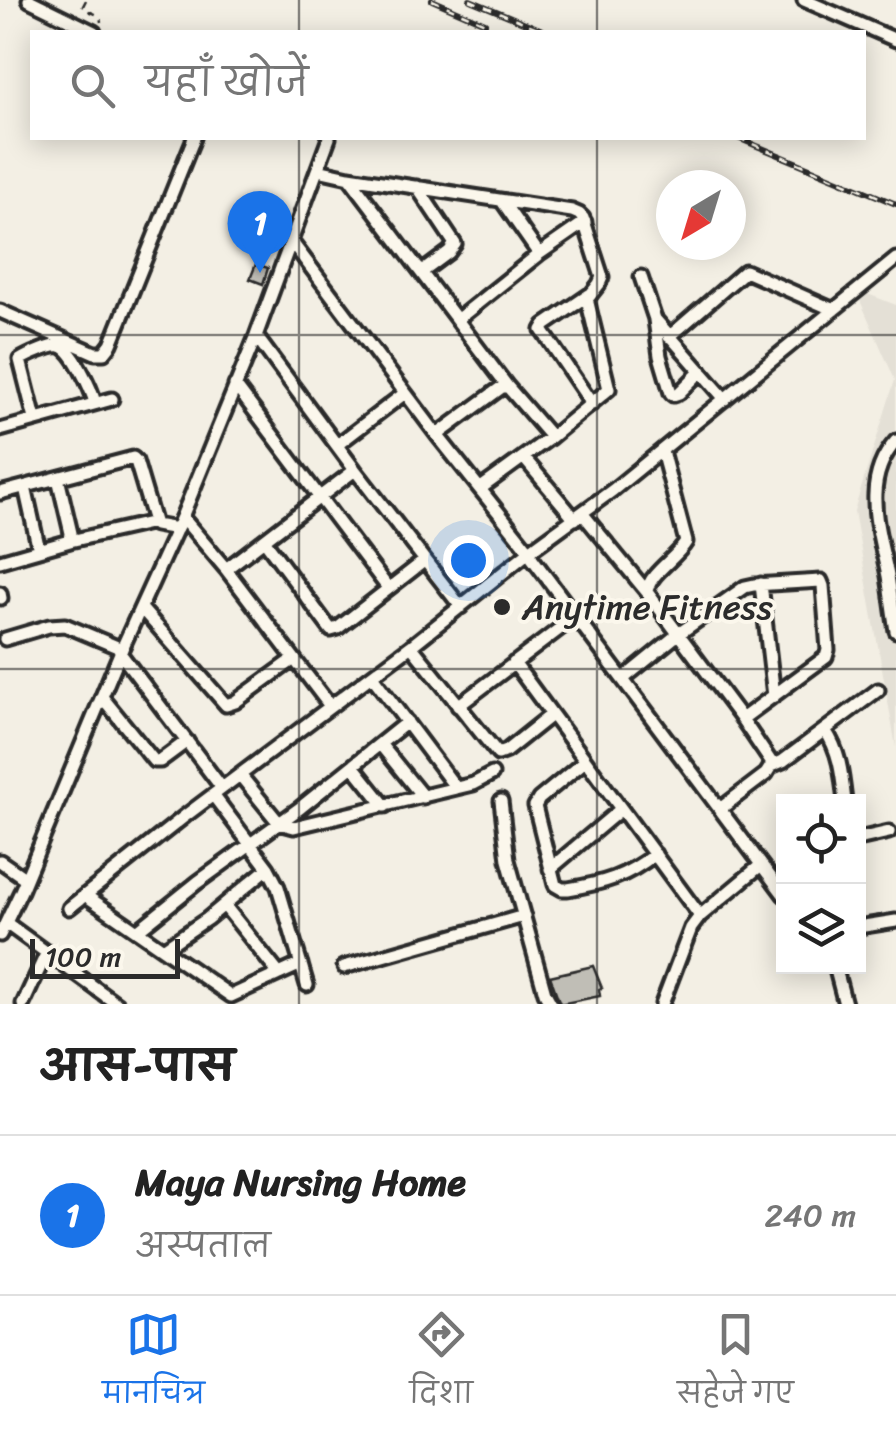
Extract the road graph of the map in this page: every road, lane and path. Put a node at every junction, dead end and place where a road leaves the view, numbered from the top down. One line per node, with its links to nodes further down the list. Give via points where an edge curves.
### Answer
1 (30, 0): 4 (street)
2 (86, 0): 5 (path, via 82,8 100,16)
3 (804, 0): 6 (street)
4 (90, 30)
5 (103, 30)
6 (896, 40)
7 (193, 140): 21 (street, via 104,354)
8 (328, 140): 9 (street)
9 (318, 170): 10 (street); 14 (street)
10 (349, 177): 11 (street); 17 (street)
11 (417, 186): 12 (street); 17 (street, via 454,244)
12 (502, 201): 13 (street, via 572,211); 15 (street)
13 (585, 222): 15 (street); 19 (street, via 602,276)
14 (291, 241): 24 (street); 29 (street)
15 (539, 254): 22 (street)
16 (896, 258): 20 (street)
17 (422, 272): 22 (street)
18 (641, 277): 23 (street)
19 (590, 295): 33 (street, via 610,384); 33 (street, via 542,330)
20 (834, 310): 25 (street, via 745,271); 31 (street)
21 (0, 311)
22 (458, 318): 28 (street)
23 (655, 319): 25 (street); 26 (street, via 671,393)
24 (256, 336): 27 (street); 39 (street)
25 (669, 336): 26 (street)
26 (701, 371): 31 (street)
27 (235, 384): 47 (street); 50 (street)
28 (507, 386): 36 (street); 37 (street)
29 (405, 393): 36 (street); 39 (street)
30 (112, 398): 32 (street)
31 (725, 399): 40 (street)
32 (96, 403): 34 (street); 34 (street, via 76,363 57,346 20,363)
33 (592, 404): 37 (street)
34 (36, 420): 35 (street)
35 (0, 430)
36 (437, 436): 45 (street)
37 (550, 437): 41 (street)
38 (896, 440): 64 (street, via 873,493)
39 (337, 445): 42 (street)
40 (662, 451): 48 (street); 60 (street, via 686,542)
41 (524, 458): 45 (street); 48 (street)
42 (355, 470): 47 (street); 56 (street)
43 (58, 478): 44 (street); 49 (street, via 134,458); 51 (street)
44 (25, 487): 46 (street); 53 (street)
45 (481, 488): 54 (street)
46 (0, 492)
47 (321, 498): 52 (street); 59 (street)
48 (578, 516): 54 (street); 60 (street)
49 (154, 522): 50 (street); 51 (street)
50 (179, 523): 57 (street); 62 (street)
51 (70, 540): 53 (street)
52 (264, 540): 57 (street); 59 (street, via 331,630)
53 (39, 550): 55 (street)
54 (530, 552): 61 (street); 63 (street)
55 (0, 560)
56 (424, 560): 59 (street); 61 (street)
57 (226, 569): 69 (street)
58 (761, 584): 65 (street, via 745,587); 75 (street); 75 (street, via 818,580 824,586 826,657)
59 (388, 588)
60 (647, 592): 65 (street)
61 (462, 607): 67 (street)
62 (141, 608): 68 (street); 69 (street, via 226,706)
63 (575, 617): 70 (street); 72 (street)
64 (896, 631)
65 (677, 635): 72 (street); 79 (street)
66 (6, 639): 68 (street, via 65,625)
67 (411, 646): 71 (street); 77 (street)
68 (121, 651): 74 (street); 82 (street)
69 (294, 659): 76 (street)
70 (514, 663): 77 (street); 78 (street)
71 (372, 676): 76 (street); 80 (street)
72 (622, 679): 96 (street)
73 (878, 690): 81 (street)
74 (102, 696): 82 (street, via 154,761); 106 (street)
75 (774, 696): 79 (street)
76 (330, 706): 88 (street)
77 (458, 706): 78 (street, via 498,754)
78 (551, 715): 84 (street)
79 (742, 719): 86 (street)
80 (407, 722): 83 (street); 89 (street)
81 (825, 730): 86 (street); 91 (street, via 840,759)
82 (187, 740): 90 (street)
83 (380, 744): 85 (street); 92 (street)
84 (585, 761): 95 (street); 105 (street, via 535,806)
85 (353, 766): 94 (street); 97 (street)
86 (771, 766): 96 (street)
87 (492, 774): 89 (street)
88 (240, 775): 90 (street); 97 (street)
89 (456, 788): 92 (street)
90 (218, 791): 100 (street); 108 (street)
91 (844, 794)
92 (422, 797): 94 (street)
93 (501, 801): 111 (street)
94 (385, 806): 97 (street, via 294,827)
95 (620, 808): 101 (street); 105 (street)
96 (720, 809): 103 (street)
97 (279, 824): 100 (street)
98 (888, 832): 99 (street)
99 (866, 836)
100 (250, 844): 104 (street); 116 (street)
101 (655, 854): 105 (street, via 616,879 568,889 555,885); 112 (street)
102 (0, 860): 106 (street)
103 (761, 865): 107 (street); 112 (street)
104 (268, 868): 109 (street); 119 (street)
105 (550, 870)
106 (26, 878): 115 (street)
107 (778, 884)
108 (85, 895): 110 (street); 116 (street)
109 (224, 906): 117 (street); 121 (street)
110 (68, 908)
111 (524, 916): 120 (street); 126 (street)
112 (700, 916): 127 (street)
113 (896, 921): 114 (street)
114 (866, 926)
115 (3, 929): 118 (street)
116 (136, 931): 117 (street)
117 (163, 949): 121 (street, via 230,996)
118 (47, 952): 124 (street); 125 (street)
119 (302, 964): 121 (street); 123 (street)
120 (344, 967)
121 (279, 974)
122 (837, 974): 128 (street)
123 (307, 985)
124 (109, 1002)
125 (22, 1004)
126 (551, 1004)
127 (662, 1004)
128 (845, 1004)

